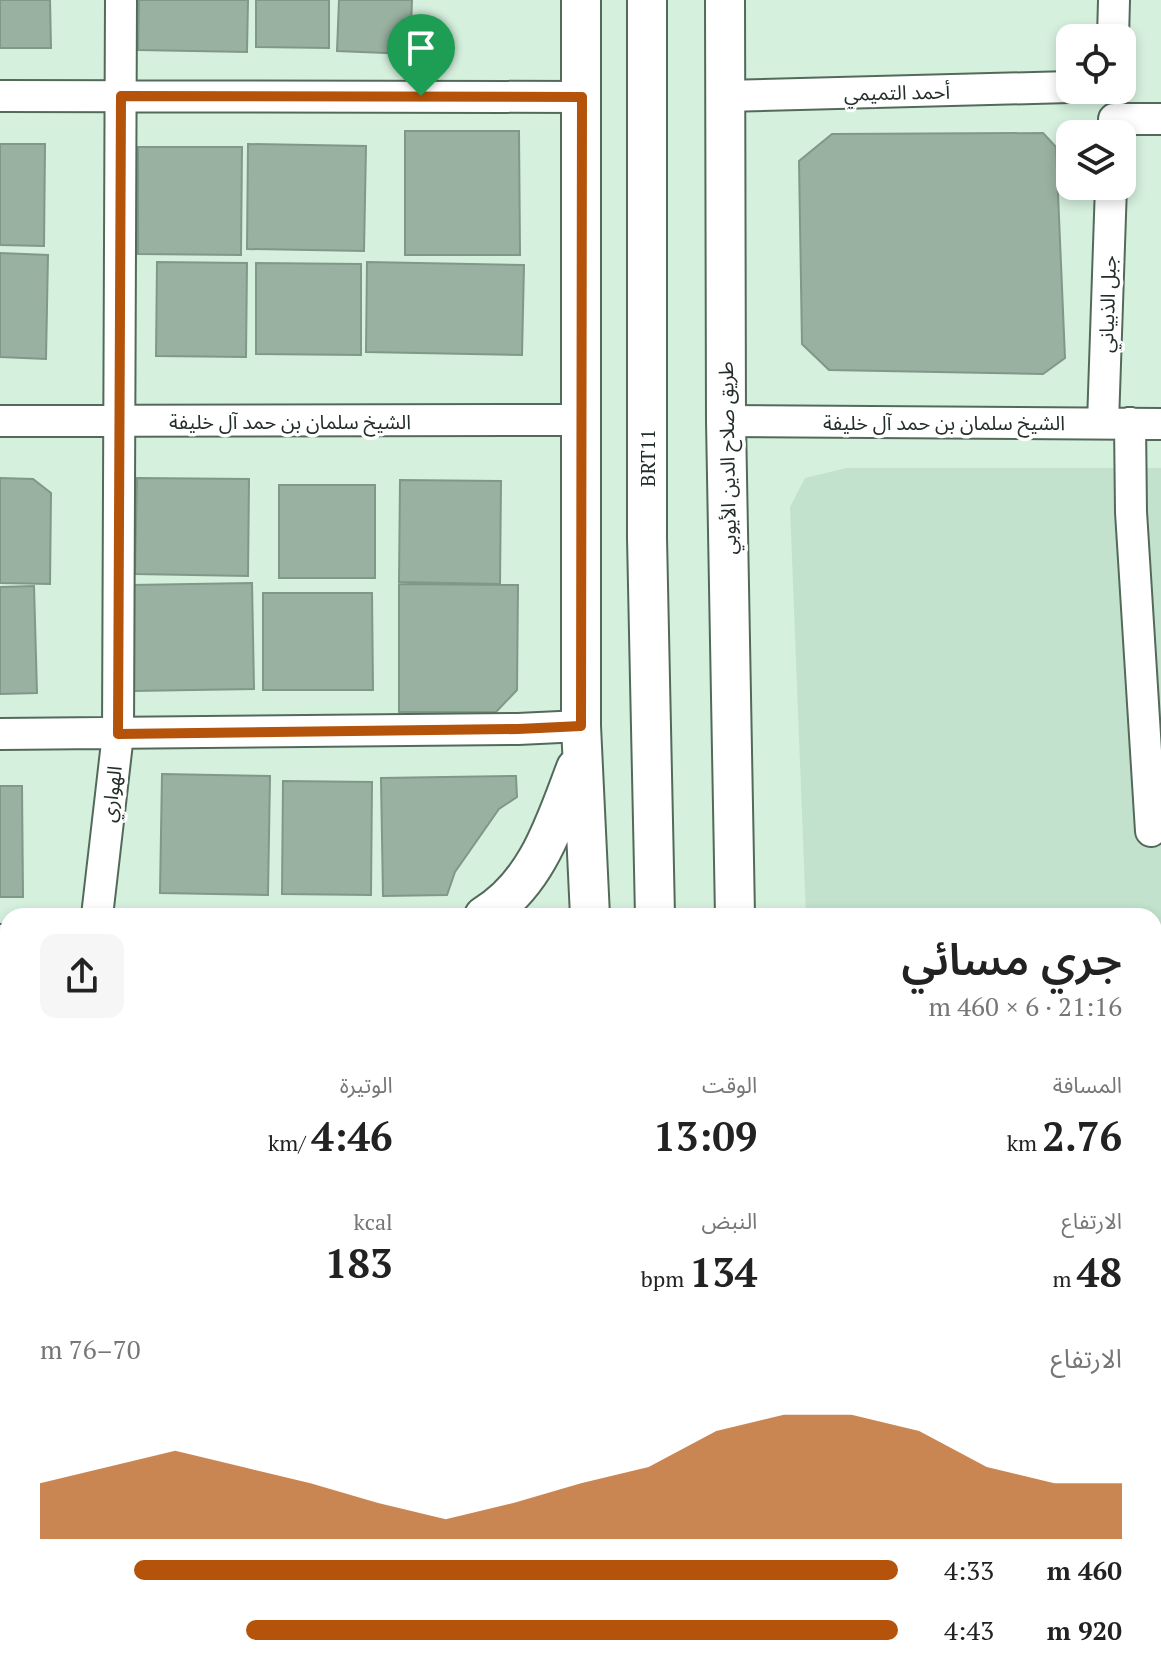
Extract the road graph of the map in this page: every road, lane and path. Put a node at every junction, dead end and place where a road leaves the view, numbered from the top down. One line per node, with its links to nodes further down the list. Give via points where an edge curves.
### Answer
1 (121, 0): 9 (street, الهواري)
2 (581, 0): 11 (main road)
3 (647, 0): 28 (main road, BRT11, via 647,538)
4 (725, 0): 10 (main road, طريق صلاح الدين الأيوبي)
5 (1114, 0): 6 (street)
6 (1113, 24)
7 (1056, 87): 10 (street, أحمد التميمي)
8 (0, 96): 9 (street)
9 (121, 96): 11 (street); 17 (street, الهواري)
10 (725, 96): 18 (main road, طريق صلاح الدين الأيوبي)
11 (582, 97): 15 (main road)
12 (1113, 114): 13 (street)
13 (1161, 119)
14 (1111, 200): 19 (street, جبل الذبياني)
15 (580, 420): 17 (street, الشيخ سلمان بن حمد آل خليفة); 23 (main road)
16 (0, 421): 17 (street, الشيخ سلمان بن حمد آل خليفة)
17 (119, 421): 22 (street, الهواري)
18 (726, 421): 19 (street, الشيخ سلمان بن حمد آل خليفة); 29 (main road, طريق صلاح الدين الأيوبي)
19 (1116, 423): 20 (street, الشيخ سلمان بن حمد آل خليفة); 24 (street, جبل الذبياني, via 1131,512)
20 (1161, 424)
21 (0, 734): 22 (street)
22 (118, 734): 23 (street, via 518,729); 25 (street, الهواري)
23 (581, 740): 26 (main road, via 542,853); 27 (main road)
24 (1151, 831)
25 (98, 908)
26 (498, 908)
27 (590, 908)
28 (655, 908)
29 (735, 908)

